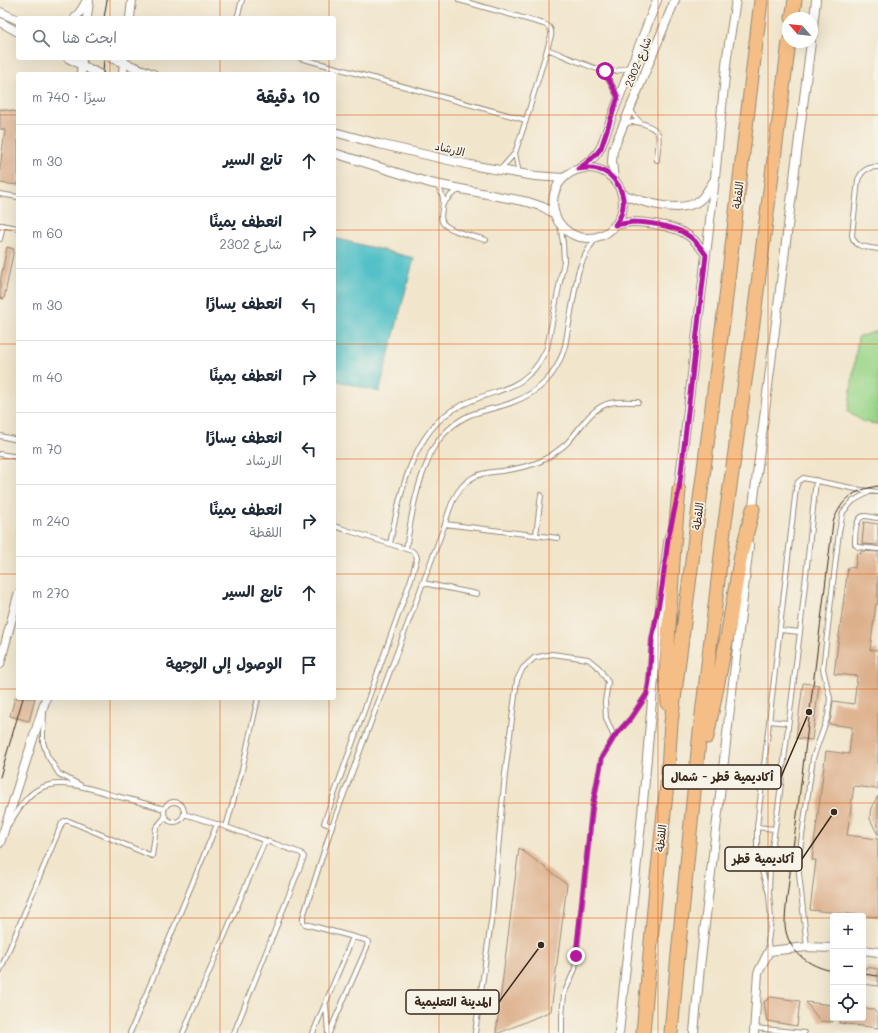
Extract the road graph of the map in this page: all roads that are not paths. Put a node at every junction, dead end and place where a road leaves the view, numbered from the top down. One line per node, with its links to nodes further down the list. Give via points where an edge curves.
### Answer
1 (88, 0): 14 (street); 15 (street)
2 (132, 0): 16 (street)
3 (242, 0): 17 (lane)
4 (459, 0): 23 (lane, via 548,26 552,32)
5 (657, 0): 27 (street, شارع 2302)
6 (675, 0): 34 (street, شارع 2302)
7 (736, 0): 47 (street, اللقطة, via 727,56)
8 (761, 0): 94 (main road, اللقطة, via 724,314)
9 (795, 0): 12 (main road)
10 (816, 0): 13 (street)
11 (0, 12): 18 (street)
12 (793, 12)
13 (815, 12)
14 (77, 16)
15 (87, 16)
16 (130, 16)
17 (238, 16)
18 (16, 19)
19 (0, 22): 20 (street)
20 (16, 31)
21 (788, 48): 100 (main road, via 725,522)
22 (810, 48): 75 (street)
23 (547, 49): 28 (lane); 35 (lane)
24 (124, 60): 31 (street); 32 (street)
25 (307, 60): 35 (lane)
26 (82, 61): 29 (street); 30 (street)
27 (632, 65): 28 (lane, via 619,71); 33 (street, شارع 2302)
28 (600, 71): 33 (lane, via 609,80)
29 (81, 72)
30 (96, 72)
31 (123, 72)
32 (149, 72)
33 (618, 97): 43 (street, شارع 2302, via 601,148 592,159)
34 (631, 108): 36 (lane, via 633,115); 37 (street, شارع 2302)
35 (526, 120): 39 (lane)
36 (640, 122): 37 (lane); 41 (lane, via 657,133)
37 (624, 124): 48 (street, شارع 2302, via 613,150)
38 (336, 133): 44 (street, الارشاد)
39 (515, 153): 44 (lane); 45 (lane)
40 (336, 154): 49 (street)
41 (656, 160)
42 (878, 167): 63 (lane, via 867,168 858,180 852,235 852,239 860,246)
43 (578, 169): 46 (street); 48 (street, via 598,169)
44 (500, 171): 45 (street, الارشاد)
45 (520, 174): 46 (street, الارشاد)
46 (563, 178): 55 (street, via 554,195)
47 (715, 178): 52 (street, via 706,195 685,206 662,205); 64 (street, اللقطة)
48 (614, 179): 52 (street)
49 (436, 184): 50 (street); 54 (lane, via 442,194)
50 (462, 189): 54 (lane, via 451,195); 55 (street, via 528,202)
51 (0, 194): 53 (lane)
52 (622, 194): 58 (street, via 622,211)
53 (16, 197)
54 (443, 204): 62 (lane, via 441,217 445,225)
55 (555, 214): 56 (street)
56 (560, 224): 60 (street, via 576,236); 81 (lane, via 564,261 547,348 542,358 518,383 464,404 435,424 414,456 409,469)
57 (2, 225): 59 (lane); 61 (lane)
58 (615, 225): 60 (street); 64 (street, via 640,223 676,229 693,239)
59 (16, 228)
60 (597, 237): 82 (lane, via 581,262 565,346 556,368 538,389 511,403 470,416 442,436 433,447 422,473)
61 (0, 239)
62 (486, 240)
63 (878, 249)
64 (706, 255): 71 (street, اللقطة)
65 (638, 402): 77 (lane, via 611,402 602,406 588,417 565,444 542,461 474,477 457,493)
66 (0, 436): 67 (lane)
67 (16, 440)
68 (0, 454): 69 (lane)
69 (16, 457)
70 (816, 480): 72 (lane); 88 (lane, via 803,478 796,488); 89 (lane)
71 (679, 490): 85 (street, اللقطة, via 668,539); 94 (main road, via 666,675)
72 (872, 491): 73 (lane); 112 (lane, via 853,501 843,512 839,532 823,669 830,698 828,716 813,758 798,864)
73 (878, 492)
74 (541, 495): 79 (lane)
75 (752, 509): 100 (main road); 130 (street)
76 (878, 518): 83 (lane, via 860,518 855,544 858,547)
77 (445, 524): 79 (lane); 84 (lane)
78 (336, 527): 81 (lane)
79 (536, 536): 80 (lane)
80 (558, 538)
81 (390, 544): 82 (lane)
82 (406, 549): 103 (lane, via 416,555 416,561 324,823)
83 (878, 549)
84 (423, 583): 86 (lane); 103 (lane)
85 (662, 587): 96 (lane, via 652,640 647,694); 127 (street, اللقطة)
86 (476, 594)
87 (16, 603): 90 (street)
88 (780, 630): 89 (lane); 93 (lane)
89 (800, 632): 95 (lane)
90 (0, 664)
91 (258, 700): 104 (lane)
92 (46, 702): 97 (lane, via 43,742 47,755 59,774); 107 (street)
93 (769, 721): 95 (lane); 105 (lane)
94 (671, 723): 128 (main road, اللقطة)
95 (788, 723): 106 (lane)
96 (614, 737): 125 (lane, via 606,718 608,682 599,668 588,659 552,654 534,658 523,668 517,680 492,915); 126 (lane, via 602,757 592,809 575,969 564,994)
97 (82, 786): 98 (lane); 107 (lane, via 58,784 38,789 24,802)
98 (164, 809): 99 (lane, via 169,803 176,802 183,807); 101 (lane)
99 (184, 814): 101 (lane, via 180,821 172,823); 102 (lane)
100 (692, 816): 129 (main road)
101 (165, 817): 117 (lane, via 156,828 152,856 64,821)
102 (217, 824): 104 (lane); 120 (lane)
103 (332, 826): 111 (lane, via 303,922)
104 (226, 827): 108 (lane)
105 (757, 827): 106 (lane); 110 (lane, via 757,855)
106 (774, 829): 110 (lane)
107 (4, 831): 109 (street)
108 (265, 841): 121 (lane); 122 (lane, via 301,853 304,859)
109 (0, 843)
110 (770, 894): 115 (lane)
111 (353, 937): 118 (lane); 124 (lane, via 368,942 368,947)
112 (807, 947): 113 (street); 115 (street)
113 (830, 948)
114 (866, 950): 116 (street)
115 (769, 951): 119 (street, via 758,973)
116 (878, 952)
117 (0, 971)
118 (326, 1003): 123 (lane); 124 (lane)
119 (754, 1031): 131 (lane)
120 (130, 1033)
121 (183, 1033)
122 (234, 1033)
123 (313, 1033)
124 (328, 1033)
125 (475, 1033)
126 (562, 1033)
127 (620, 1033)
128 (643, 1033)
129 (671, 1033)
130 (694, 1033)
131 (804, 1033)

